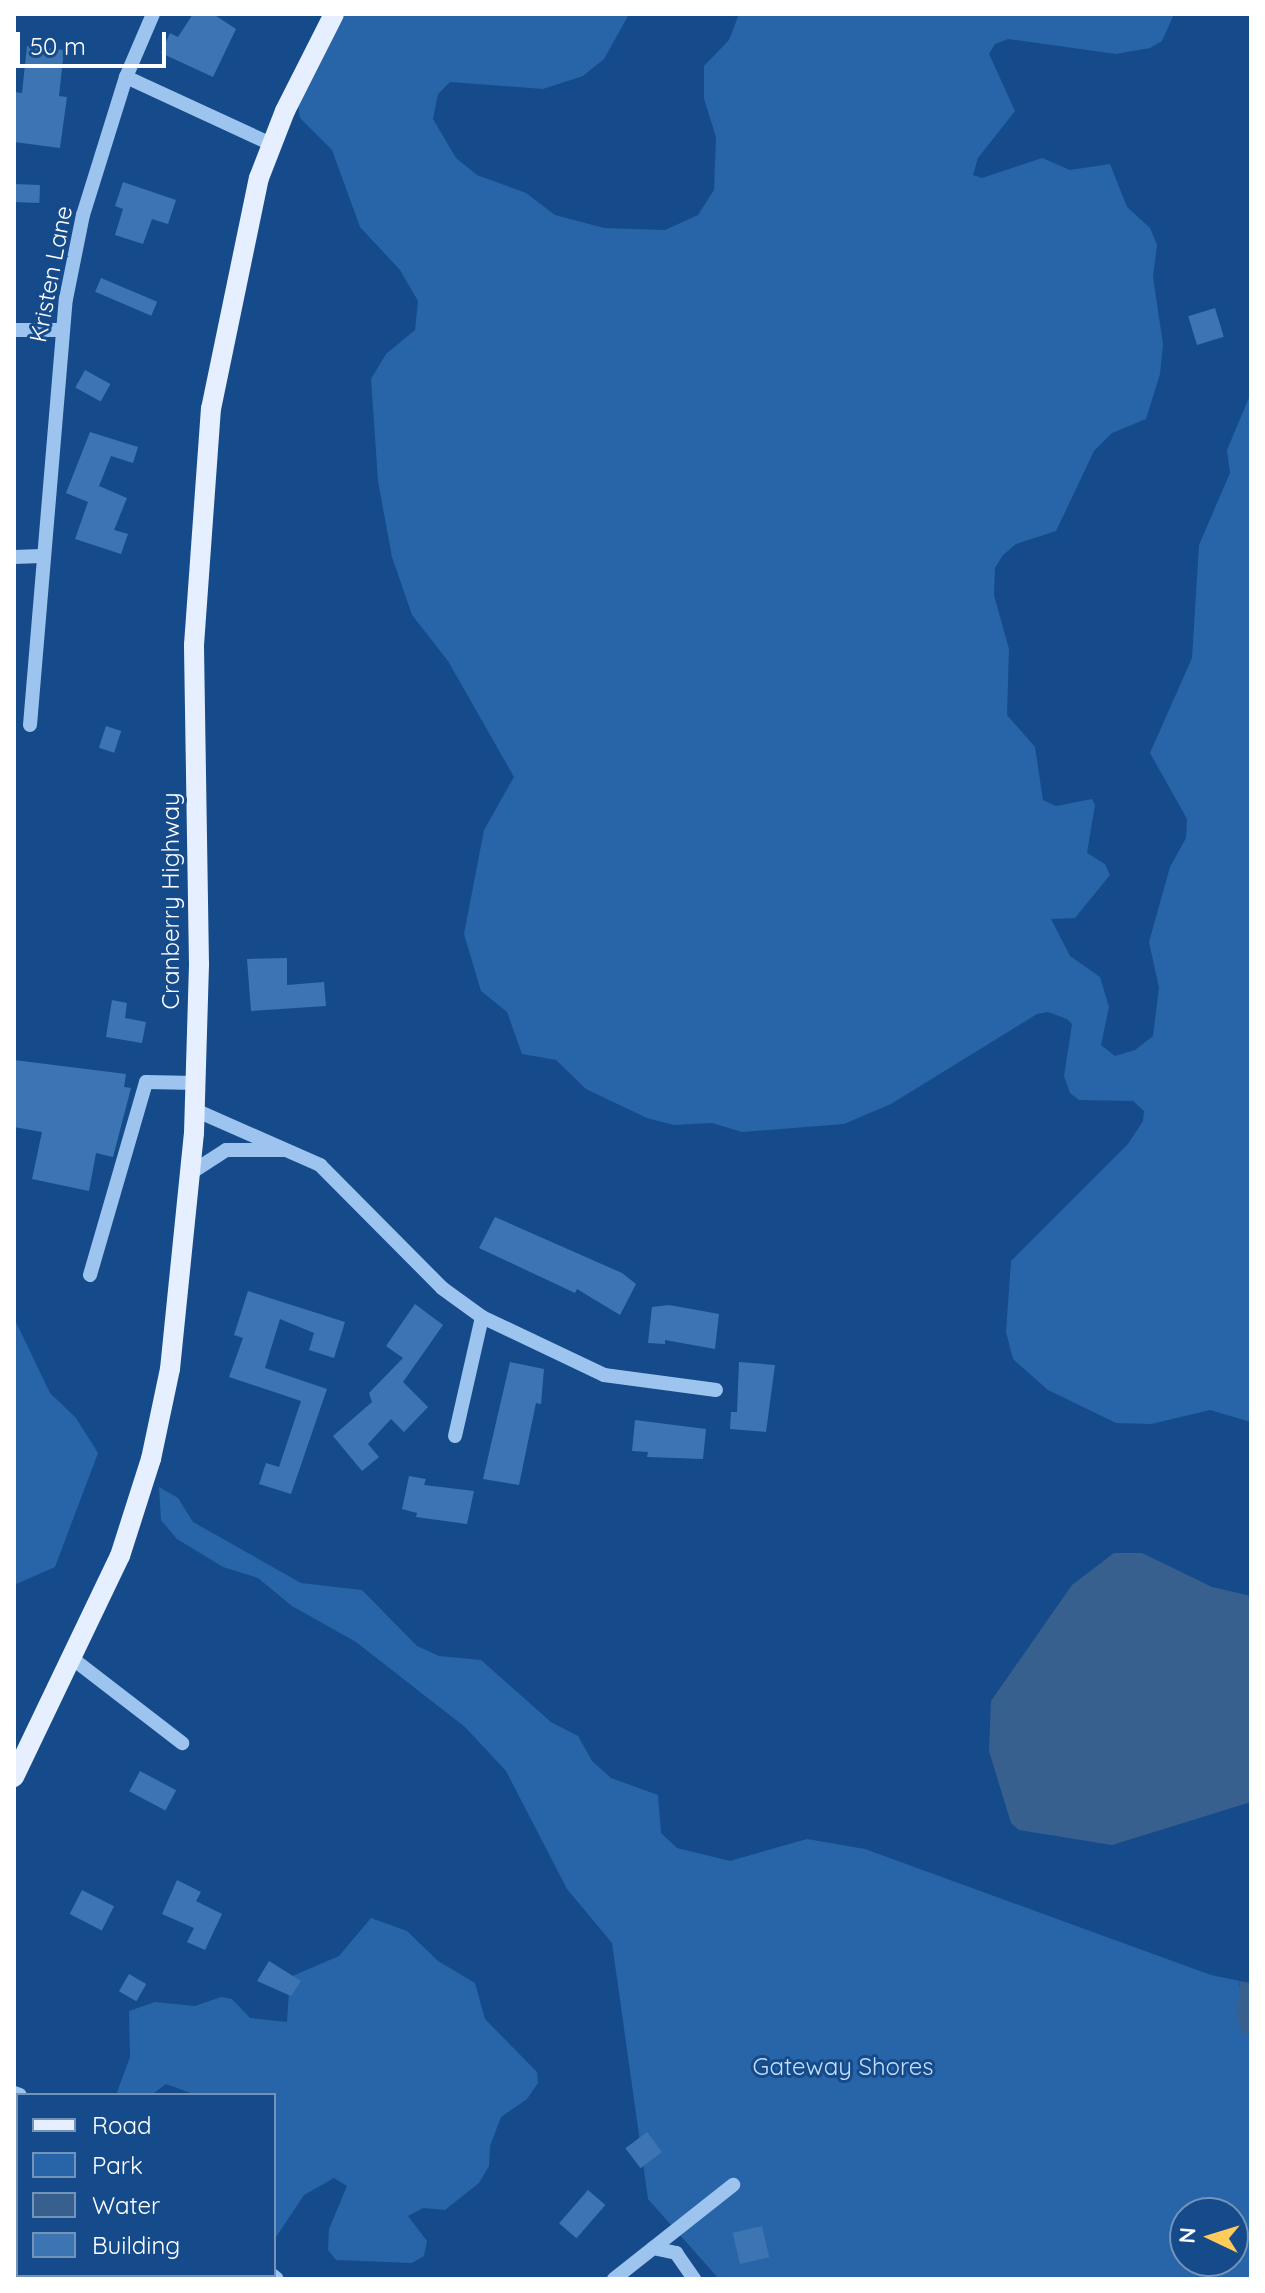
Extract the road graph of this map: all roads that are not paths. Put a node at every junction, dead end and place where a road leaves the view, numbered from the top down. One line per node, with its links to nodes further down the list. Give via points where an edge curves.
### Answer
1 (153, 14): 3 (street, Kristen Lane)
2 (334, 14): 4 (main road, Cranberry Highway)
3 (126, 77): 4 (street); 6 (street, Kristen Lane, via 78,236)
4 (271, 144): 10 (main road, Cranberry Highway, via 248,215 220,348 200,515 194,645)
5 (14, 330): 6 (street)
6 (61, 330): 7 (street, Kristen Lane)
7 (42, 556): 8 (street); 9 (street, Kristen Lane)
8 (14, 557)
9 (30, 725)
10 (196, 1083): 11 (main road, Cranberry Highway); 14 (street, via 146,1082)
11 (195, 1110): 12 (street); 13 (main road, Cranberry Highway)
12 (288, 1150): 13 (street, via 226,1150); 15 (street, via 320,1165 442,1288)
13 (192, 1172): 18 (main road, Cranberry Highway, via 180,1311 154,1446 120,1556)
14 (90, 1275)
15 (482, 1317): 16 (street, via 604,1375); 17 (street)
16 (716, 1390)
17 (455, 1436)
18 (73, 1659): 19 (street); 20 (main road, Cranberry Highway)
19 (182, 1743)
20 (20, 1751): 21 (main road, Cranberry Highway)
21 (14, 1777)
22 (733, 2185): 23 (street)
23 (653, 2248): 24 (street); 25 (street, via 676,2253)
24 (614, 2279)
25 (694, 2279)

